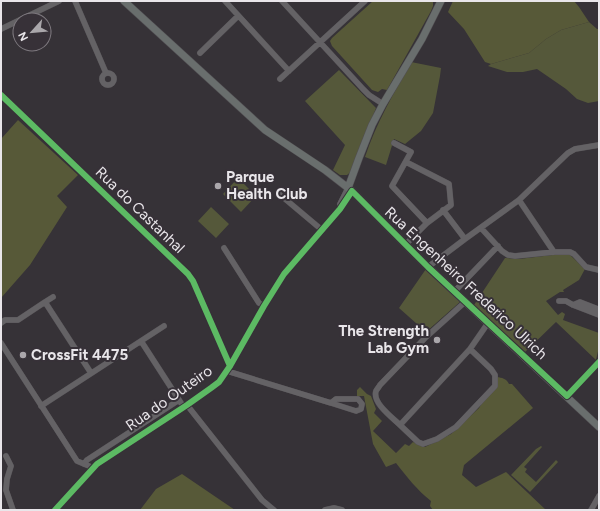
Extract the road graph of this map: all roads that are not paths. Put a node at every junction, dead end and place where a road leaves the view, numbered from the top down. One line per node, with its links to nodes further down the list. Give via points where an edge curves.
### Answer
1 (59, 1): 11 (street)
2 (75, 1): 15 (street)
3 (124, 1): 24 (main road, Rua Engenheiro Frederico Ulrich, via 261,126)
4 (225, 1): 10 (street)
5 (282, 1): 12 (street)
6 (365, 1): 12 (street)
7 (436, 1): 9 (main road)
8 (441, 1): 9 (main road)
9 (435, 13): 18 (main road)
10 (238, 16): 13 (street); 14 (street)
11 (1, 29)
12 (320, 43): 14 (street); 18 (street, via 363,90)
13 (200, 52)
14 (288, 71): 16 (street)
15 (106, 73)
16 (280, 79)
17 (1, 95): 55 (street, Rua do Castanhal, via 188,274)
18 (383, 104): 21 (main road)
19 (394, 143): 22 (street, via 411,152)
20 (599, 145): 27 (street, via 575,149 568,153)
21 (364, 147): 23 (main road); 25 (main road, via 359,173)
22 (406, 162): 28 (street, via 449,184 451,205); 29 (street, via 392,186)
23 (353, 176): 24 (main road); 25 (main road)
24 (341, 182): 25 (main road, Rua Engenheiro Frederico Ulrich)
25 (350, 190): 31 (street, Rua do Outeiro, via 340,209); 33 (main road, Rua Engenheiro Frederico Ulrich)
26 (278, 193): 31 (street)
27 (519, 200): 30 (street); 36 (street)
28 (443, 210): 29 (street); 32 (street)
29 (427, 223): 33 (street)
30 (481, 228): 32 (street); 34 (street)
31 (322, 230): 45 (street, Rua do Outeiro, via 284,274)
32 (465, 239): 37 (street)
33 (405, 245): 37 (main road, Rua Engenheiro Frederico Ulrich)
34 (498, 246): 36 (street, via 508,255 515,256); 39 (street)
35 (224, 248): 45 (street, via 259,303)
36 (554, 252): 38 (street, via 570,252 586,266)
37 (428, 267): 39 (main road, Rua Engenheiro Frederico Ulrich)
38 (599, 270)
39 (454, 292): 43 (main road, Rua Engenheiro Frederico Ulrich)
40 (53, 297): 42 (street)
41 (559, 301): 44 (street)
42 (45, 302): 48 (street, via 18,320 5,320); 56 (street)
43 (465, 302): 49 (main road, Rua Engenheiro Frederico Ulrich); 62 (street, via 425,338 376,392 379,404)
44 (573, 305): 46 (street, via 580,302); 47 (street)
45 (264, 306): 55 (street, Rua do Outeiro)
46 (599, 311)
47 (599, 315)
48 (1, 323)
49 (488, 323): 53 (street); 57 (main road, Rua Engenheiro Frederico Ulrich)
50 (164, 326): 51 (street)
51 (141, 341): 56 (street); 58 (street)
52 (1, 343): 60 (street)
53 (470, 349): 62 (street); 62 (street, via 491,369 495,376 494,386 456,427 423,444)
54 (599, 362): 57 (street)
55 (229, 368): 59 (street); 61 (street, Rua do Outeiro, via 219,382)
56 (91, 373): 60 (street)
57 (567, 396): 63 (main road, Rua Engenheiro Frederico Ulrich)
58 (179, 400): 61 (street, Rua do Outeiro); 65 (street, Rua do Outeiro, via 86,460)
59 (331, 403): 59 (street, via 356,411 361,409 362,404 358,400 336,399)
60 (41, 406): 65 (street, via 77,461)
61 (185, 406): 66 (street, Rua do Outeiro); 70 (street, via 262,500)
62 (400, 425)
63 (599, 427)
64 (6, 456): 68 (street, via 11,466 6,490)
65 (84, 464): 66 (street)
66 (92, 469): 69 (street, Rua do Outeiro)
67 (599, 496): 73 (street)
68 (13, 510)
69 (55, 510)
70 (274, 510)
71 (325, 510): 72 (street)
72 (342, 510)
73 (591, 510)

